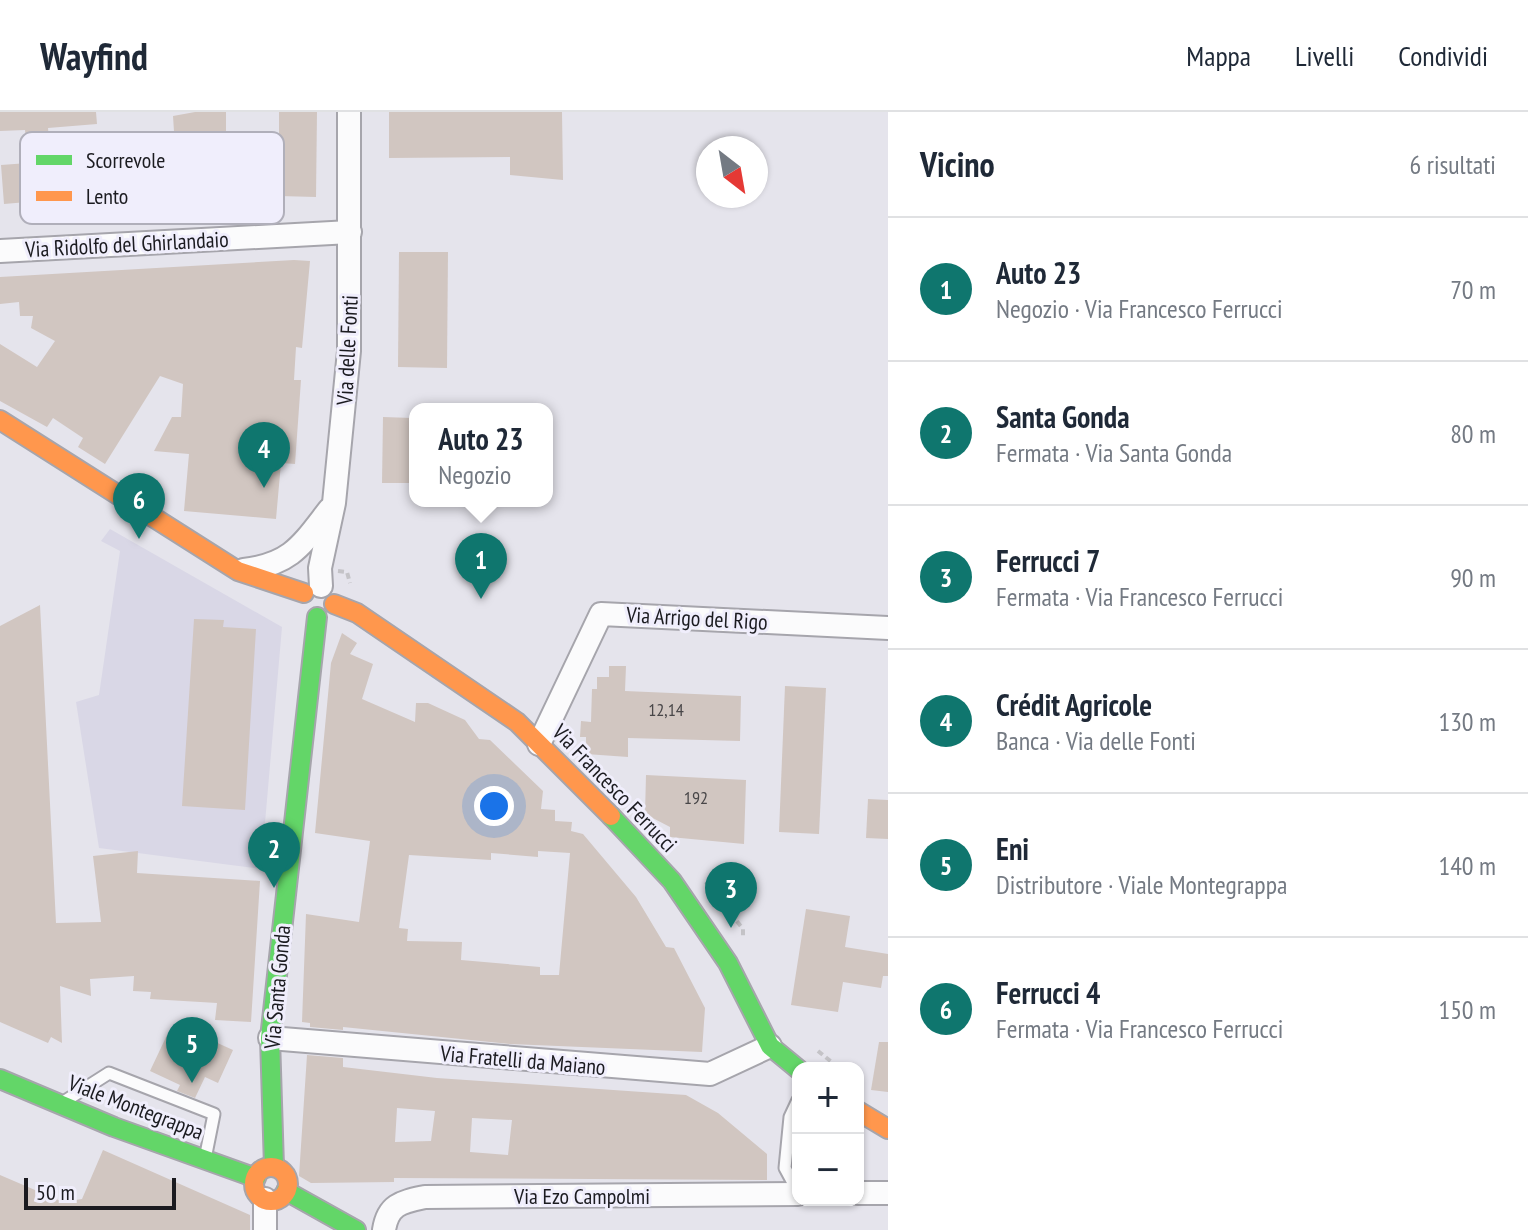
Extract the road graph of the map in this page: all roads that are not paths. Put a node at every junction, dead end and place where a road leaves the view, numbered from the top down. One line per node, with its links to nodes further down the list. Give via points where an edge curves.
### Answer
1 (349, 112): 2 (street, Via delle Fonti)
2 (350, 232): 3 (street, Via Ridolfo del Ghirlandaio); 5 (street, Via delle Fonti, via 349,351)
3 (0, 251)
4 (0, 420): 6 (street, Via Francesco Ferrucci)
5 (334, 503): 6 (street, via 292,555); 7 (street, Via delle Fonti)
6 (238, 571): 7 (street, Via Francesco Ferrucci)
7 (319, 594): 8 (street, via 328,614); 8 (street, via 303,609); 10 (street, Via Francesco Ferrucci, via 450,675)
8 (317, 617): 11 (street, Via Santa Gonda)
9 (888, 628): 10 (street, Via Arrigo del Rigo, via 601,614)
10 (539, 744): 12 (street, Via Francesco Ferrucci, via 672,881 728,963)
11 (270, 1038): 12 (street, Via Fratelli da Maiano, via 710,1074); 20 (street, Via Santa Gonda)
12 (770, 1046): 13 (street, Via Francesco Ferrucci)
13 (792, 1064)
14 (0, 1079): 15 (street, Viale Montegrappa)
15 (59, 1104): 19 (street, Viale Montegrappa); 19 (lane, via 109,1073 214,1114)
16 (792, 1113): 22 (lane, via 785,1168)
17 (864, 1115): 18 (street)
18 (888, 1129)
19 (205, 1159): 21 (street, Viale Montegrappa)
20 (274, 1167): 21 (street, via 263,1169); 26 (street, via 286,1176)
21 (256, 1178): 26 (street, via 255,1188)
22 (792, 1181)
23 (792, 1193): 29 (street, Via Ezo Campolmi, via 425,1197 397,1203)
24 (864, 1193): 25 (street)
25 (888, 1193)
26 (276, 1195): 27 (street); 28 (street)
27 (265, 1230)
28 (356, 1230)
29 (384, 1230)

